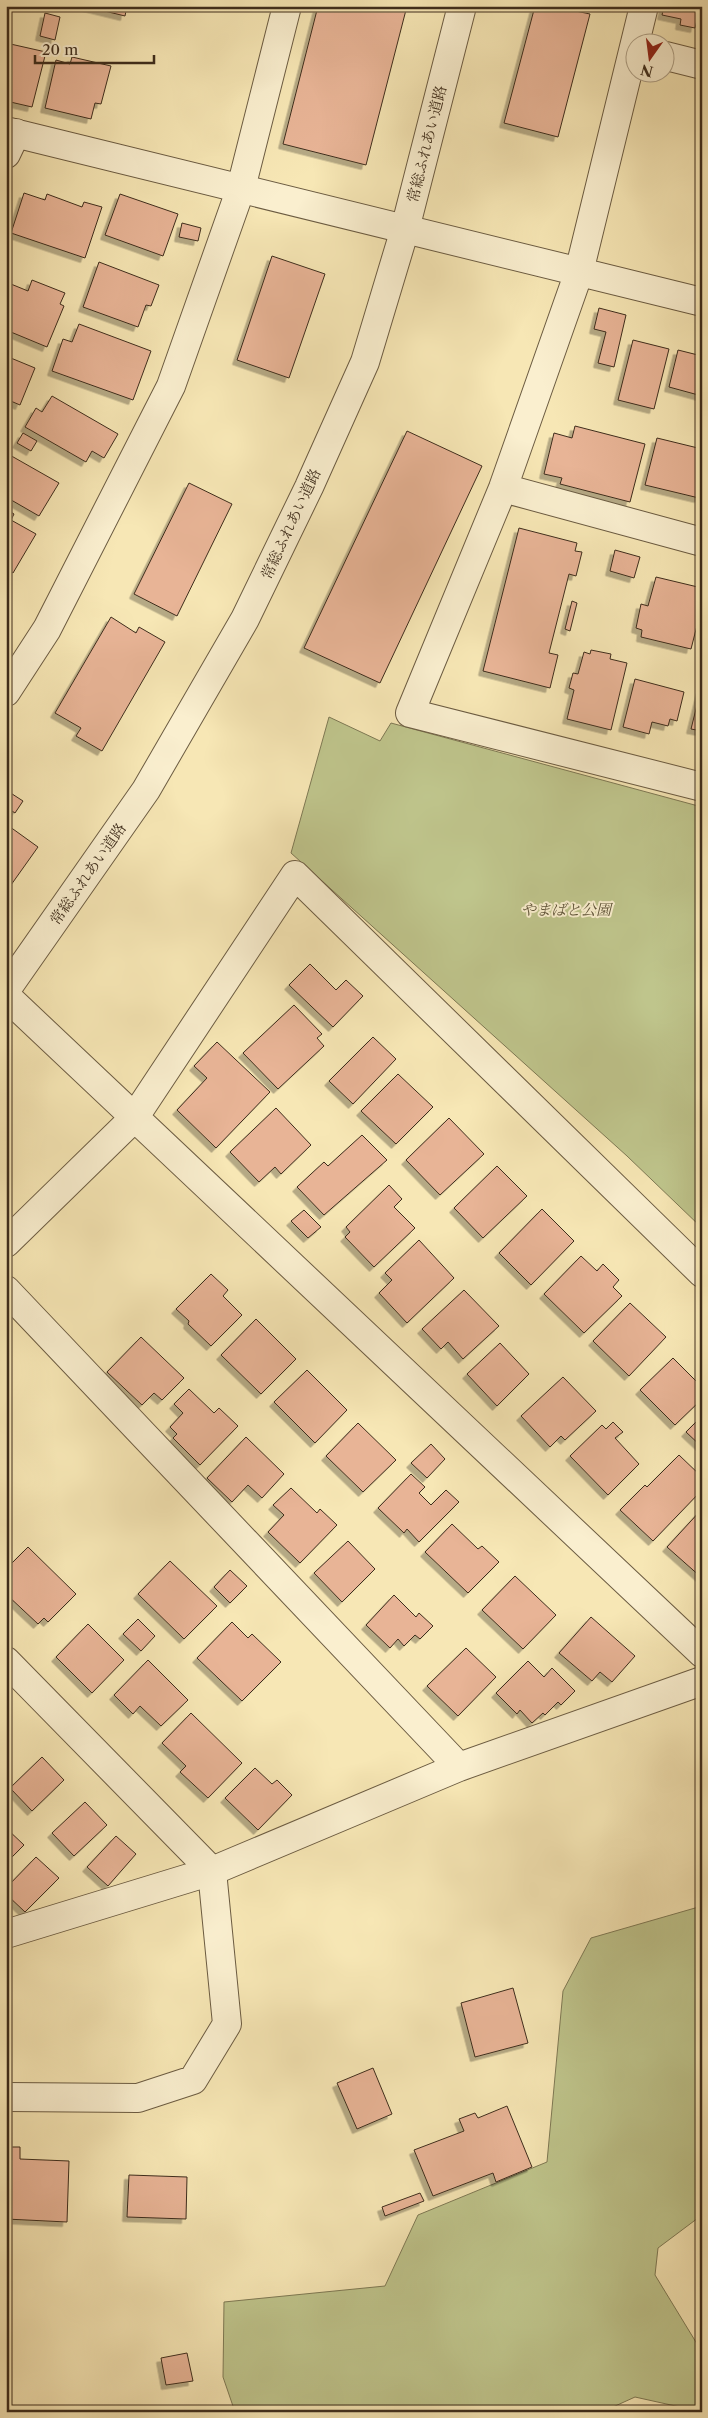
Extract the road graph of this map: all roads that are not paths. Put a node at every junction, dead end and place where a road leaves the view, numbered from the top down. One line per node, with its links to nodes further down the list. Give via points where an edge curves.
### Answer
1 (287, 6): 9 (street)
2 (462, 6): 10 (street, 常総ふれあい道路)
3 (644, 6): 4 (street)
4 (638, 32)
5 (676, 58): 6 (street)
6 (702, 65)
7 (626, 81): 11 (street)
8 (9, 139): 9 (street)
9 (241, 188): 10 (street); 15 (street, via 171,386 47,629)
10 (405, 229): 11 (street); 17 (street, 常総ふれあい道路, via 365,362 245,619 146,790)
11 (579, 272): 12 (street); 13 (street)
12 (702, 302)
13 (503, 488): 14 (street); 16 (street, via 410,713)
14 (702, 542)
15 (6, 692)
16 (702, 787)
17 (6, 990)
18 (6, 996): 19 (street)
19 (134, 1118): 20 (street); 21 (street, via 295,875); 23 (street)
20 (6, 1243)
21 (702, 1273)
22 (6, 1290): 26 (street)
23 (702, 1653)
24 (6, 1661): 27 (street)
25 (702, 1681): 26 (street)
26 (459, 1767): 27 (street)
27 (212, 1871): 28 (street); 29 (street, via 227,2024 192,2080 138,2098)
28 (6, 1934)
29 (6, 2097)

